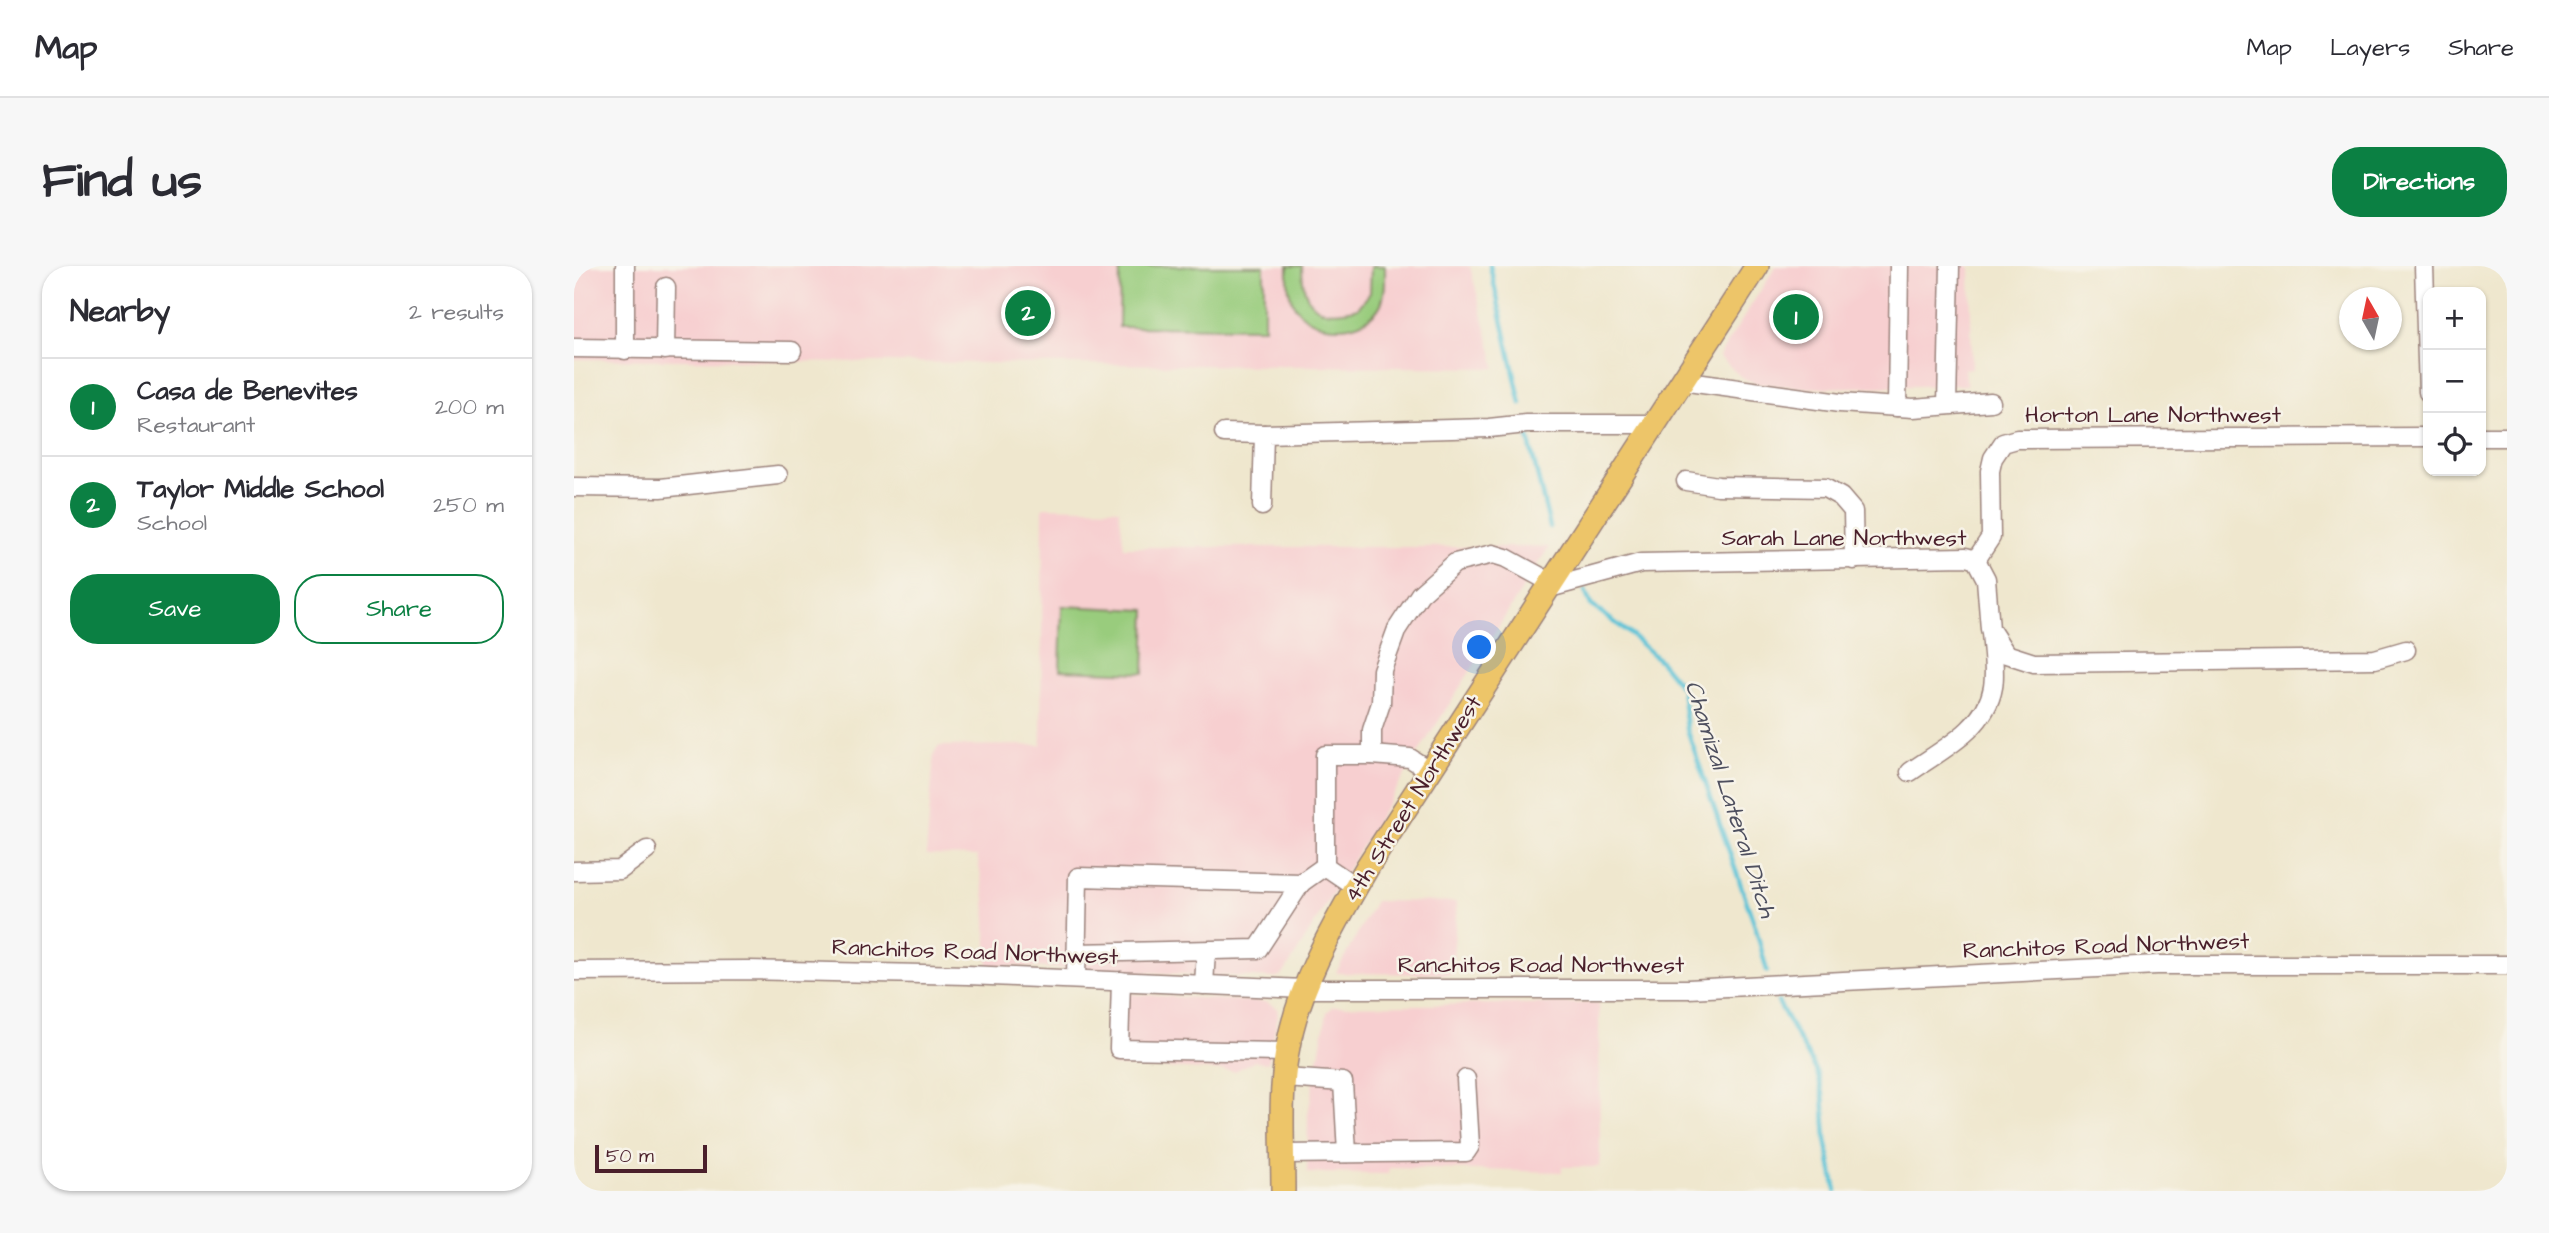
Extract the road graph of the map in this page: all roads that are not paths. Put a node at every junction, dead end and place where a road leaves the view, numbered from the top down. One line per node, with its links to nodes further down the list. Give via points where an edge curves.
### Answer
1 (625, 266): 8 (street)
2 (1756, 266): 12 (main road, 4th Street Northwest)
3 (1899, 266): 15 (street)
4 (1950, 266): 14 (street)
5 (2424, 266): 10 (street)
6 (666, 287): 9 (street)
7 (574, 348): 8 (street)
8 (625, 350): 9 (street)
9 (665, 350): 11 (street)
10 (2427, 350)
11 (792, 351)
12 (1681, 381): 15 (street); 16 (main road, 4th Street Northwest)
13 (1991, 402): 14 (street)
14 (1947, 405): 15 (street)
15 (1897, 407)
16 (1653, 424): 18 (street); 28 (main road, 4th Street Northwest)
17 (1224, 433): 18 (street)
18 (1264, 434): 25 (street)
19 (2423, 437): 27 (street, Horton Lane Northwest, via 2017,439 2003,443 1993,458 1991,537)
20 (2486, 437): 21 (street)
21 (2507, 437)
22 (778, 474): 24 (street, via 661,488)
23 (1686, 481): 26 (street, via 1825,488 1853,510)
24 (574, 487)
25 (1262, 506)
26 (1854, 560): 27 (street, Sarah Lane Northwest); 28 (street, Sarah Lane Northwest, via 1641,563)
27 (1976, 560): 29 (street, Sarah Lane Northwest, via 1986,579)
28 (1550, 586): 31 (street, via 1493,554 1455,563 1420,594 1397,629 1382,670 1381,703 1372,730); 32 (main road, 4th Street Northwest)
29 (1990, 629): 30 (street, via 2006,654 2034,663 2375,659); 33 (street, Sarah Lane Northwest, via 1994,686 1986,709 1967,732)
30 (2406, 649)
31 (1373, 755): 32 (street, via 1410,758); 35 (street, via 1325,755)
32 (1430, 771): 38 (main road, 4th Street Northwest)
33 (1910, 772)
34 (647, 850): 36 (street, via 620,870)
35 (1325, 866): 37 (street); 38 (street)
36 (574, 871)
37 (1301, 883): 39 (street, via 1258,948); 40 (street, via 1078,877)
38 (1356, 887): 46 (main road, 4th Street Northwest)
39 (1206, 951): 40 (street); 45 (street)
40 (1076, 953): 43 (street)
41 (2507, 965): 46 (street, Ranchitos Road Northwest, via 2157,965 1688,989)
42 (574, 971): 43 (street, Ranchitos Road Northwest, via 748,970)
43 (1076, 979): 44 (street, Ranchitos Road Northwest)
44 (1121, 981): 45 (street, Ranchitos Road Northwest); 47 (street, via 1119,1049)
45 (1205, 985): 46 (street, Ranchitos Road Northwest)
46 (1305, 989): 47 (main road, 4th Street Northwest)
47 (1286, 1052): 48 (main road, 4th Street Northwest)
48 (1285, 1078): 50 (street, via 1343,1082); 51 (main road, 4th Street Northwest)
49 (1466, 1079): 50 (street, via 1470,1150)
50 (1347, 1153): 51 (street)
51 (1283, 1154): 52 (main road, 4th Street Northwest)
52 (1283, 1191)

